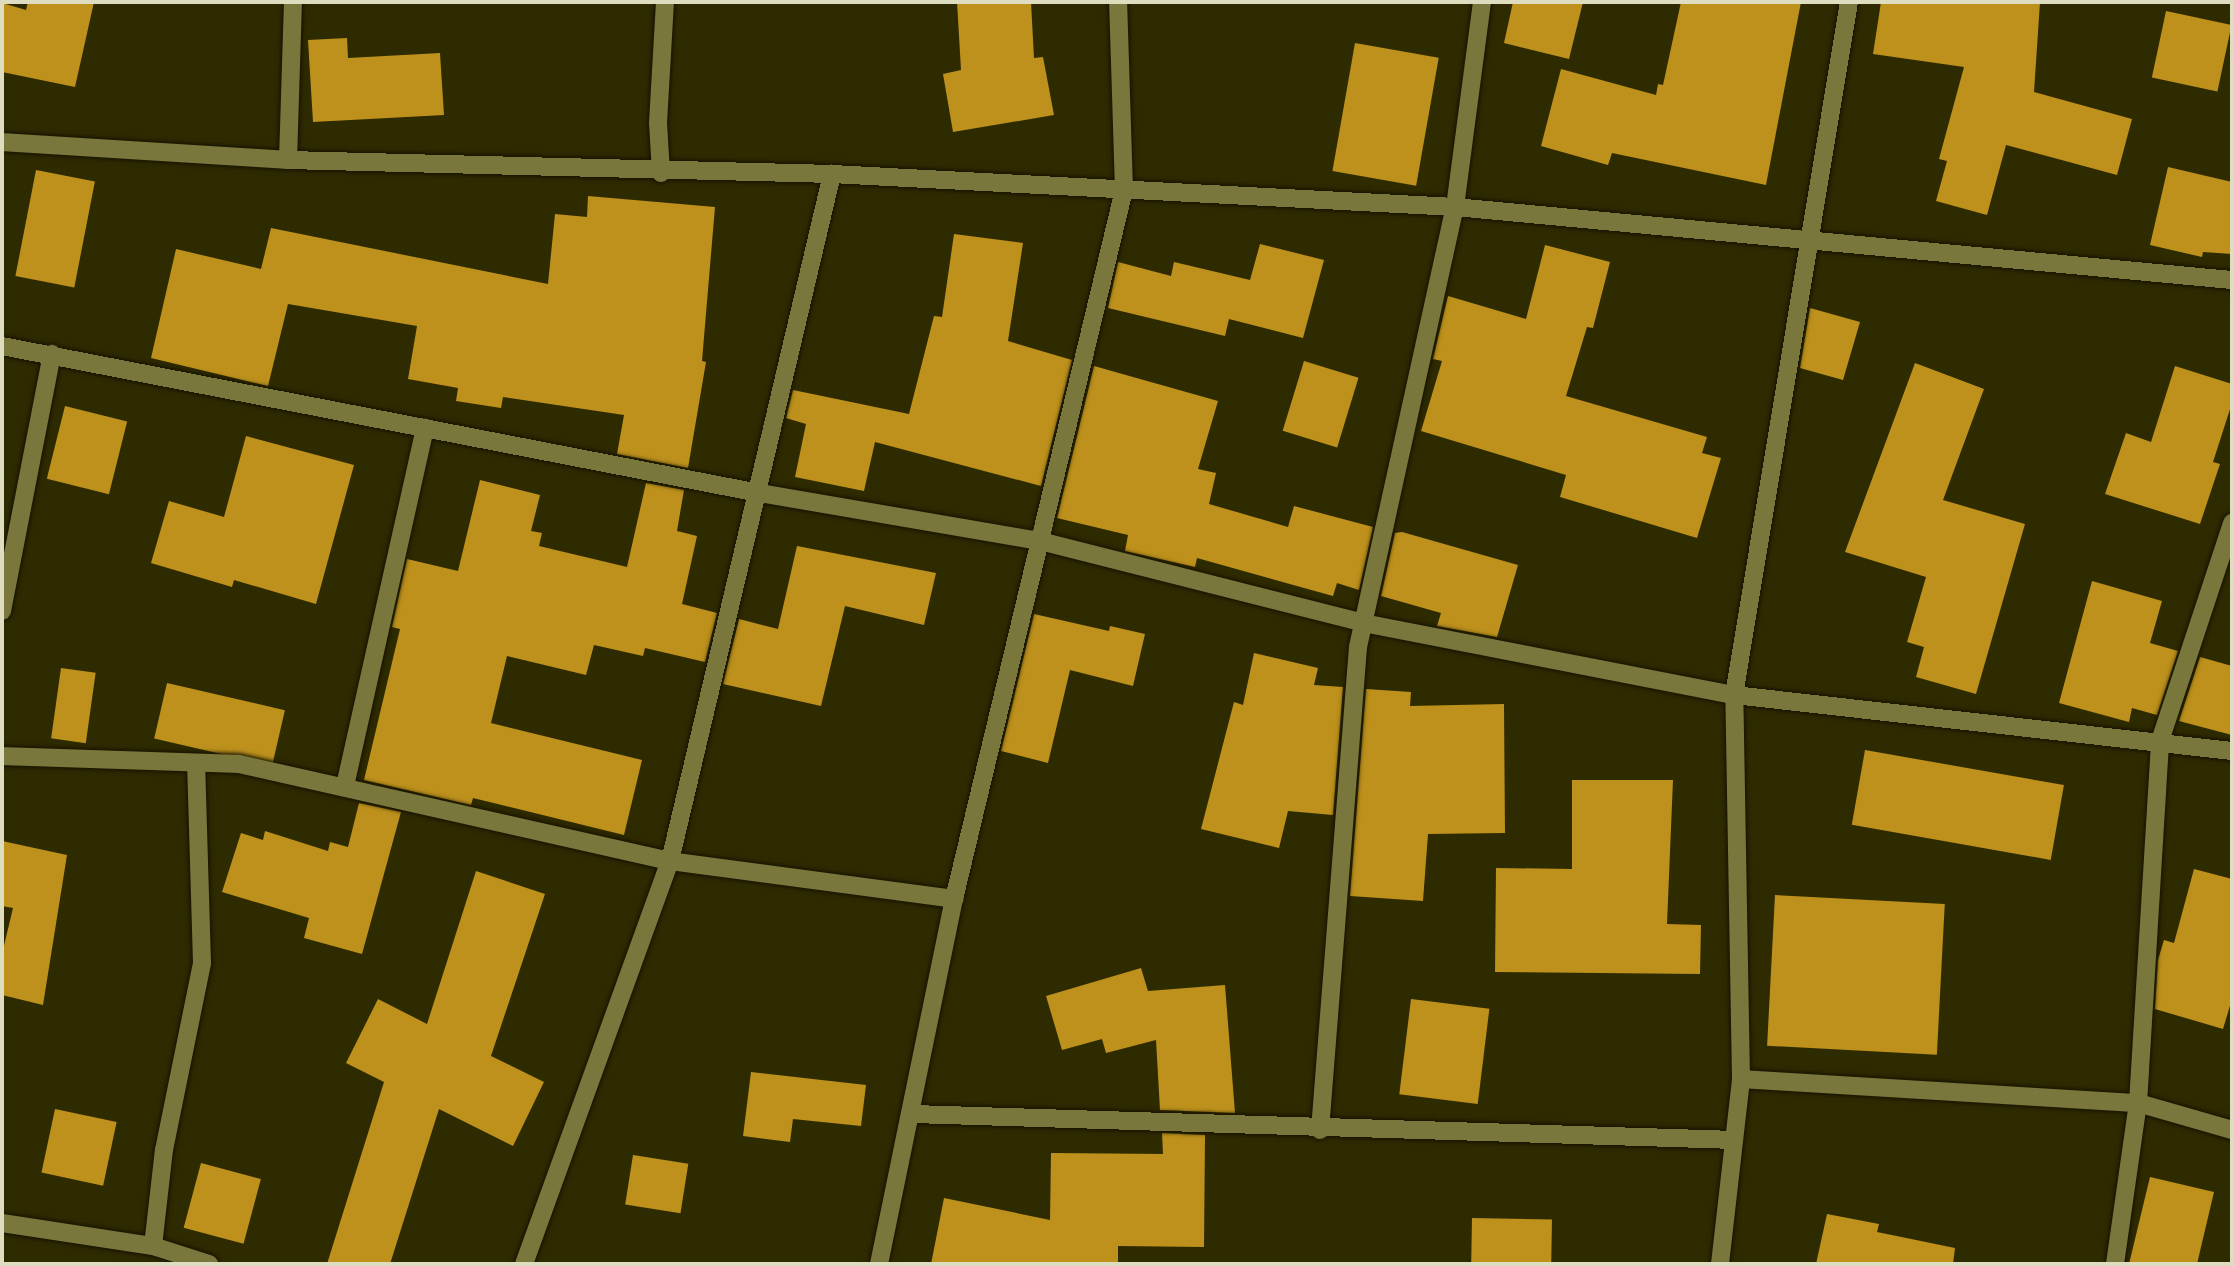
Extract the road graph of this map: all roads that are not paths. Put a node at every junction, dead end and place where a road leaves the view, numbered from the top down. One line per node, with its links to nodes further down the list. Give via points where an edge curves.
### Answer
1 (293, 2): 7 (street)
2 (665, 2): 8 (street, via 658,123)
3 (1118, 2): 10 (street)
4 (1482, 2): 11 (street)
5 (1849, 2): 12 (street)
6 (2, 142): 7 (street)
7 (288, 160): 8 (street)
8 (661, 173): 9 (street)
9 (832, 174): 10 (street); 17 (street)
10 (1124, 190): 11 (street); 19 (street)
11 (1455, 207): 12 (street); 21 (street)
12 (1808, 242): 13 (street); 22 (street)
13 (2232, 280)
14 (2, 346): 15 (street)
15 (52, 354): 16 (street); 20 (street)
16 (425, 428): 17 (street); 27 (street)
17 (759, 493): 19 (street); 28 (street)
18 (2232, 523): 23 (street)
19 (1040, 541): 21 (street); 29 (street)
20 (2, 611)
21 (1363, 624): 22 (street); 33 (street)
22 (1734, 695): 23 (street); 30 (street)
23 (2160, 741): 24 (street); 31 (street)
24 (2232, 751)
25 (2, 756): 26 (street)
26 (196, 763): 27 (street, via 239,764); 37 (street, via 202,963 164,1150)
27 (345, 786): 28 (street)
28 (670, 861): 29 (street); 39 (street)
29 (954, 899): 32 (street)
30 (1741, 1079): 31 (street); 35 (street)
31 (2138, 1103): 34 (street); 42 (street)
32 (913, 1114): 33 (street); 40 (street)
33 (1320, 1130): 35 (street)
34 (2232, 1130)
35 (1734, 1140): 41 (street)
36 (2, 1223): 37 (street)
37 (153, 1246): 38 (street)
38 (209, 1264)
39 (524, 1264)
40 (879, 1264)
41 (1720, 1264)
42 (2115, 1264)

